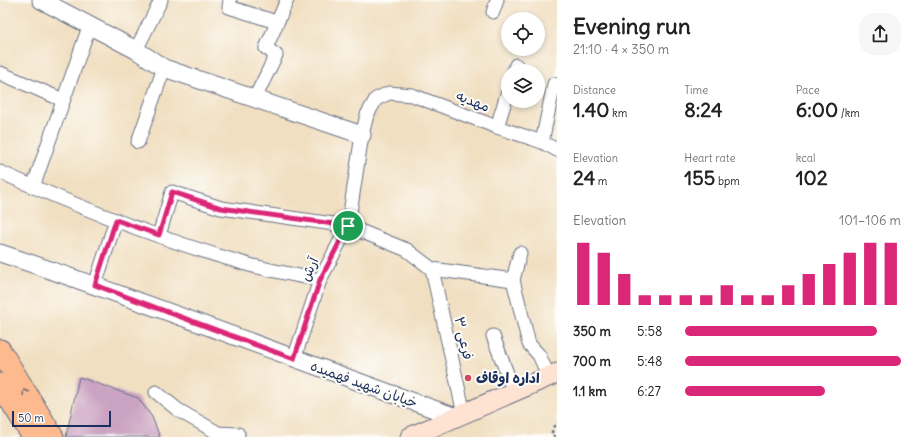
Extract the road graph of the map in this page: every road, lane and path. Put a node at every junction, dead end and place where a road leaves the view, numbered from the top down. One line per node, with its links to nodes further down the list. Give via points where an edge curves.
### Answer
1 (41, 0): 6 (street)
2 (161, 0): 7 (street)
3 (230, 0): 5 (street, via 228,7)
4 (287, 0): 5 (street)
5 (276, 22): 13 (street, via 266,48 276,55)
6 (89, 27): 7 (street); 12 (street)
7 (136, 50): 8 (street)
8 (164, 68): 13 (street); 17 (street)
9 (0, 73): 12 (street)
10 (554, 84): 18 (street)
11 (376, 99): 15 (street, مهدیه, via 389,93 412,95); 16 (street, آرش, via 367,116)
12 (63, 100): 21 (street)
13 (254, 100): 16 (street)
14 (503, 108): 15 (street)
15 (497, 127): 18 (street, مهدیه)
16 (362, 135): 23 (street, آرش)
17 (138, 142)
18 (542, 142): 19 (street, مهدیه)
19 (557, 150)
20 (0, 172): 21 (street)
21 (33, 187): 22 (street)
22 (116, 220): 24 (street); 30 (street)
23 (348, 226): 24 (street, via 221,208 172,192); 27 (street, via 408,250); 28 (street, آرش)
24 (159, 235): 28 (street, via 246,264)
25 (0, 253): 30 (street, خیابان شهید فهمیده)
26 (520, 253): 29 (street)
27 (432, 269): 29 (street); 39 (street, فرعی ۳)
28 (320, 280): 33 (street, آرش)
29 (513, 280): 34 (street, via 529,344)
30 (95, 285): 33 (street, خیابان شهید فهمیده)
31 (493, 336): 37 (street)
32 (0, 350): 45 (main road, one-way to 32)
33 (294, 359): 38 (street, خیابان شهید فهمیده)
34 (554, 378): 37 (main road); 46 (main road)
35 (0, 384): 44 (main road)
36 (156, 392): 43 (street, via 178,410)
37 (514, 392): 39 (main road)
38 (414, 402): 39 (street, خیابان شهید فهمیده); 42 (street, via 423,414 424,420)
39 (460, 415): 42 (main road)
40 (557, 422): 47 (path, via 551,434)
41 (238, 434): 43 (street)
42 (416, 434)
43 (217, 435)
44 (33, 437)
45 (53, 437)
46 (441, 437)
47 (555, 437)

